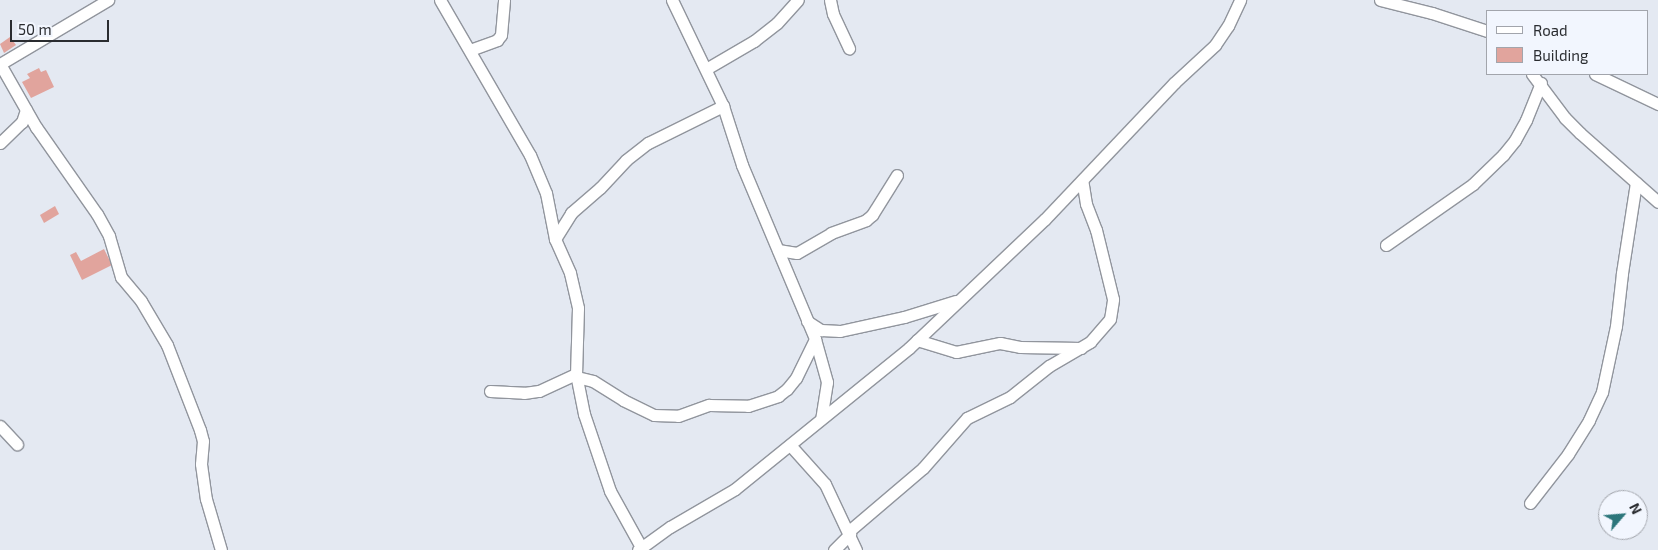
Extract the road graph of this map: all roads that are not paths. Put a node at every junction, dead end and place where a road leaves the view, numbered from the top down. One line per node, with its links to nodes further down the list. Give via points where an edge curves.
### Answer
1 (108, 0): 12 (street)
2 (440, 0): 11 (street)
3 (504, 0): 11 (street, via 501,35 497,40)
4 (672, 0): 13 (street)
5 (798, 0): 13 (street, via 777,23 754,41)
6 (830, 0): 10 (street)
7 (1240, 0): 22 (street, via 1215,45 1174,82)
8 (1380, 0): 9 (street)
9 (1486, 30)
10 (849, 48)
11 (470, 50): 25 (street, via 540,176 550,204)
12 (0, 64): 19 (street)
13 (706, 69): 18 (street)
14 (1533, 75): 16 (street)
15 (1597, 75): 17 (street)
16 (1541, 83): 23 (street, via 1565,118); 26 (street, via 1526,120 1504,154 1473,184)
17 (1658, 104)
18 (723, 106): 25 (street, via 648,143 626,160 571,213); 27 (street, via 742,165)
19 (26, 110): 20 (street, via 22,122); 42 (street, via 97,214 109,236 122,277 142,301 167,345 203,441 201,464 206,499)
20 (0, 143)
21 (898, 175): 27 (street, via 866,220 831,233 796,253)
22 (1082, 180): 28 (street); 32 (street, via 1114,299 1110,319)
23 (1636, 183): 24 (street); 39 (street, via 1616,326 1602,392 1568,454)
24 (1658, 202)
25 (555, 239): 33 (street, via 570,273 578,308)
26 (1386, 246)
27 (778, 250): 29 (street)
28 (958, 301): 29 (street, via 840,331 822,330); 31 (street)
29 (807, 321): 30 (street)
30 (815, 339): 33 (street, via 787,389 778,396 748,406 708,405 678,416 654,415 593,381); 35 (street, via 827,382)
31 (917, 340): 32 (street, via 956,352 1000,344); 35 (street)
32 (1081, 348): 40 (street, via 1049,366 1010,397 967,418 917,474)
33 (577, 376): 34 (street, via 539,391); 41 (street, via 584,414 602,471)
34 (490, 391)
35 (821, 418): 38 (street)
36 (0, 426): 37 (street)
37 (17, 444)
38 (790, 445): 40 (street, via 825,484); 41 (street, via 735,489)
39 (1530, 503)
40 (849, 532): 43 (street); 44 (street)
41 (639, 548)
42 (221, 550)
43 (834, 550)
44 (856, 550)

